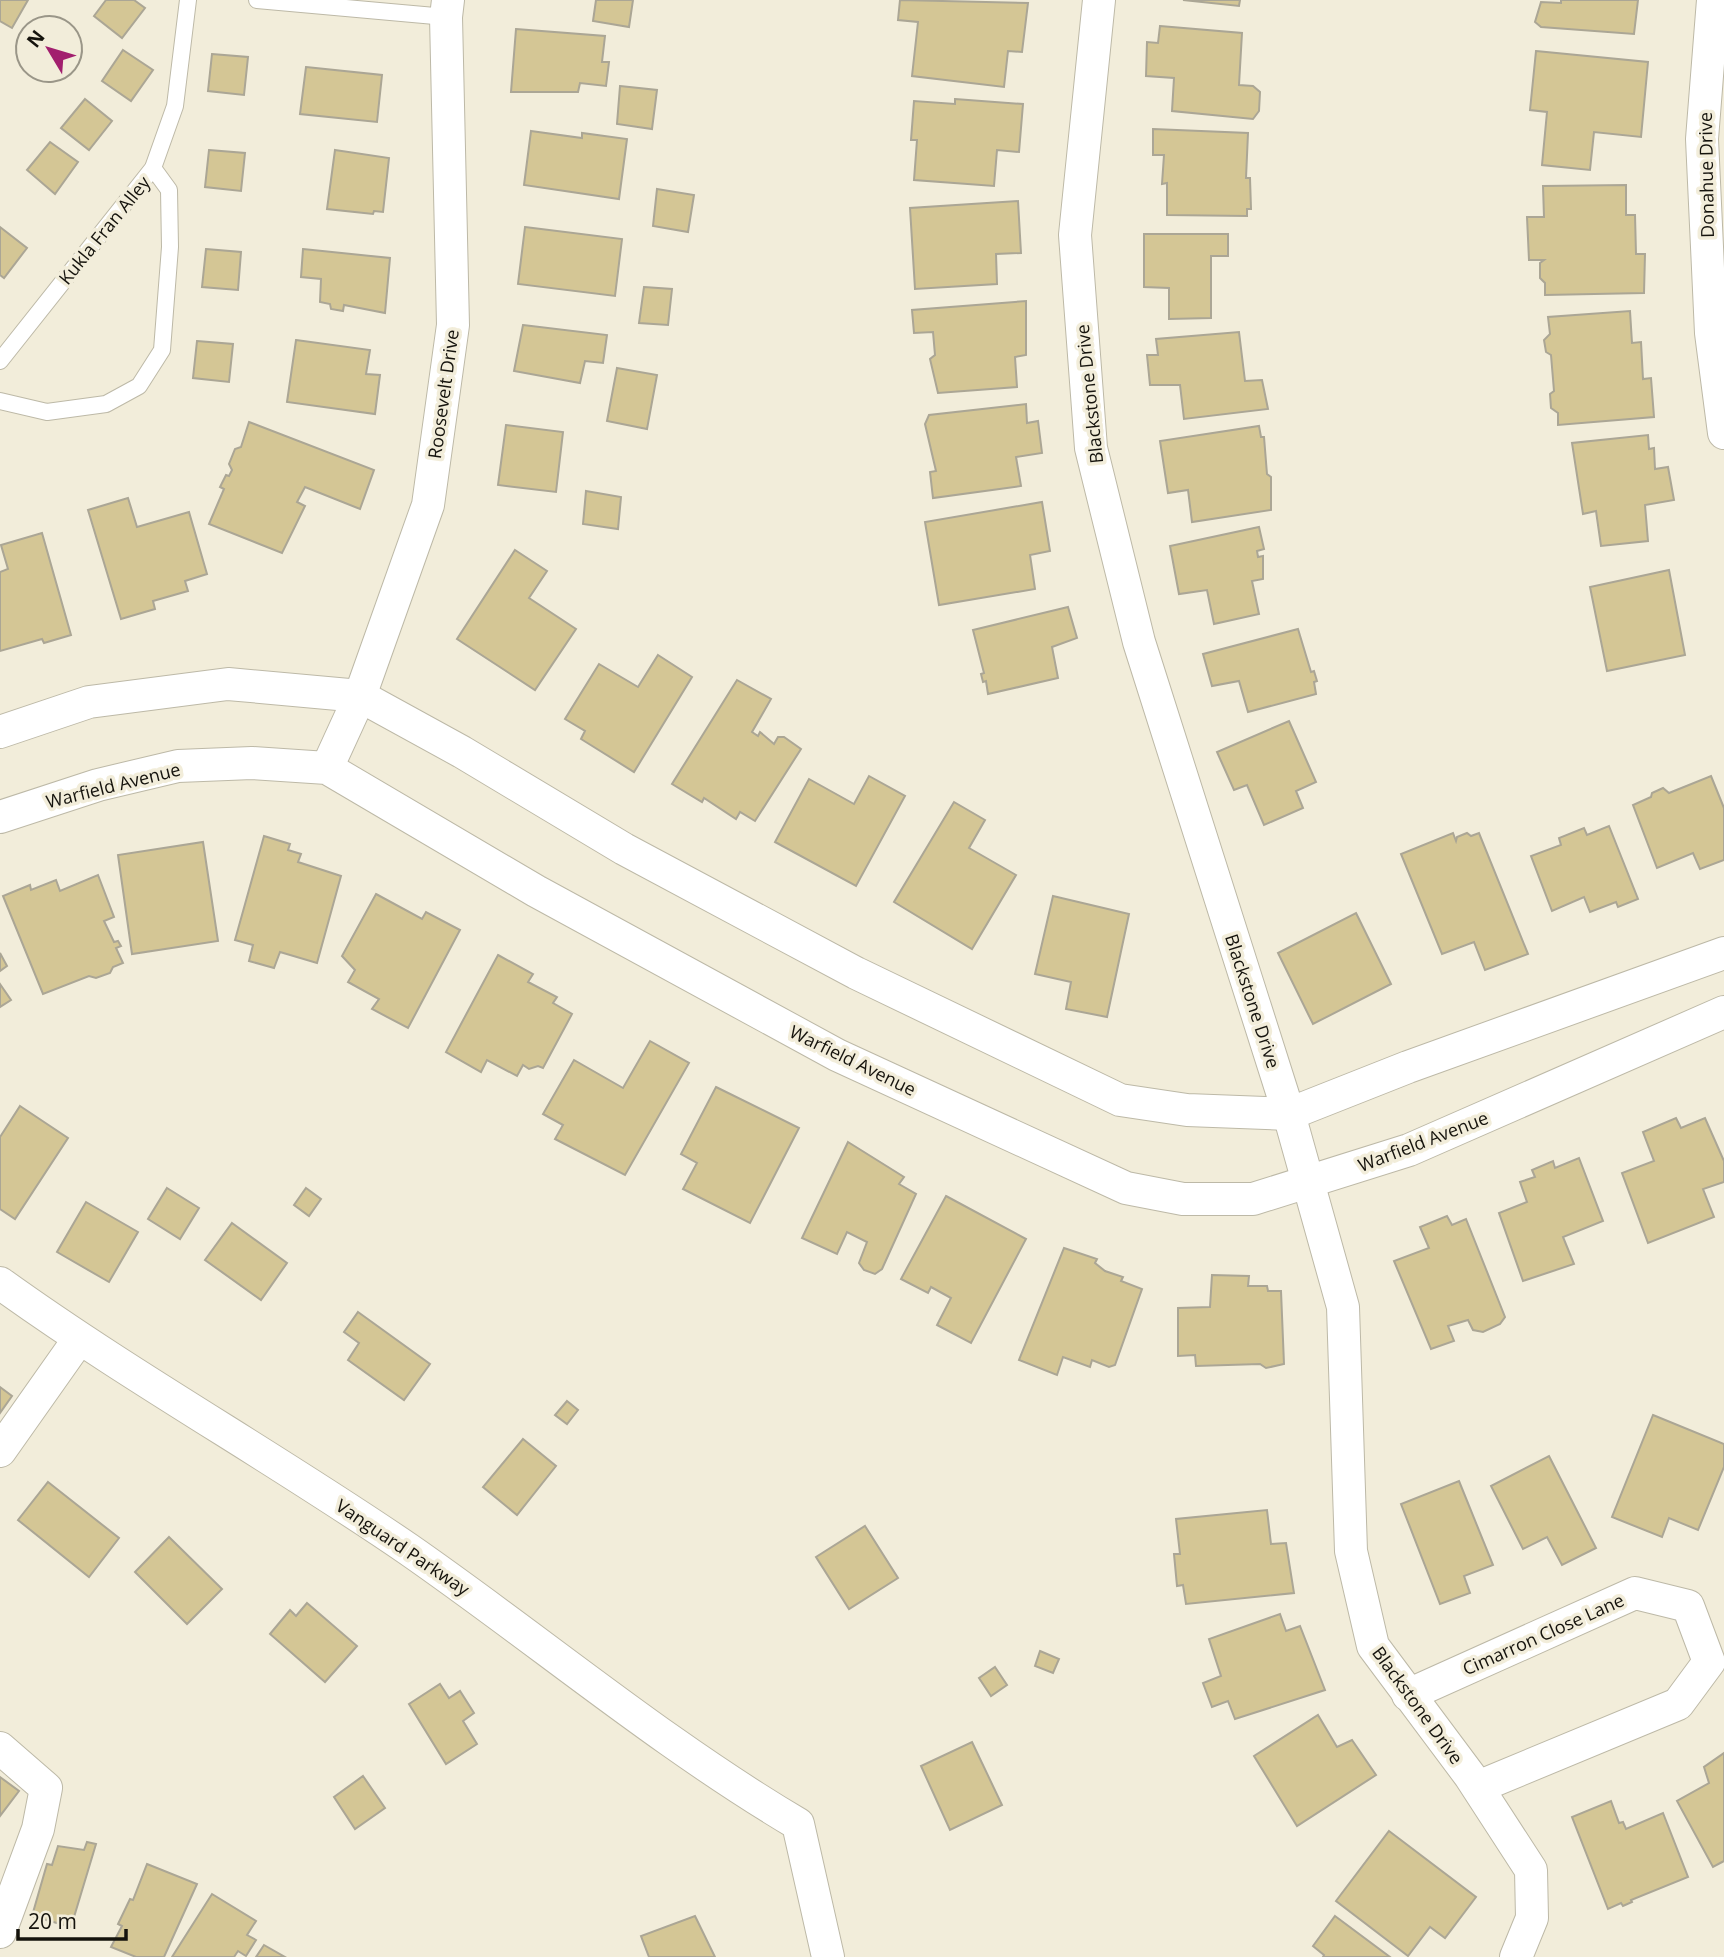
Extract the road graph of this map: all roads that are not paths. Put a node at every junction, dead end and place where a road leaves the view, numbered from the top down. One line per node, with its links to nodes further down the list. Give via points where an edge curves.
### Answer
1 (188, 0): 6 (lane, Kukla Fran Alley, via 175,106)
2 (257, 0): 5 (lane)
3 (1099, 0): 16 (street, Blackstone Drive, via 1075,235 1091,448 1139,642)
4 (1713, 0): 9 (street, Donahue Drive, via 1702,139 1711,333)
5 (447, 9): 10 (street, Roosevelt Drive, via 453,325 428,505)
6 (153, 168): 7 (lane, Kukla Fran Alley); 8 (lane, via 169,190 170,247 162,350 139,386 106,404 47,412)
7 (0, 361)
8 (0, 401)
9 (1724, 433)
10 (360, 696): 11 (street, via 229,684 89,702); 12 (street, Roosevelt Drive); 16 (street, via 624,849 843,966 1120,1101 1187,1110)
11 (0, 732)
12 (327, 768): 13 (street, Warfield Avenue, via 178,765); 17 (street, Warfield Avenue, via 536,891 837,1055 1126,1188 1183,1199 1254,1199)
13 (0, 817)
14 (1724, 953): 16 (street)
15 (1724, 1012): 17 (street, Warfield Avenue, via 1409,1150)
16 (1289, 1114): 17 (street, Blackstone Drive)
17 (1310, 1183): 21 (street, Blackstone Drive, via 1343,1307 1351,1551 1373,1646)
18 (0, 1283): 19 (street, Vanguard Parkway)
19 (79, 1339): 20 (street); 25 (street, Vanguard Parkway, via 383,1532 734,1786 798,1824)
20 (0, 1451)
21 (1408, 1695): 23 (street, Blackstone Drive); 23 (street, Cimarron Close Lane, via 1634,1592 1688,1606 1709,1662 1678,1704)
22 (0, 1748): 24 (street, via 46,1788 38,1829)
23 (1478, 1787): 26 (street, Blackstone Drive, via 1531,1870 1532,1918)
24 (0, 1932)
25 (828, 1957)
26 (1516, 1957)

